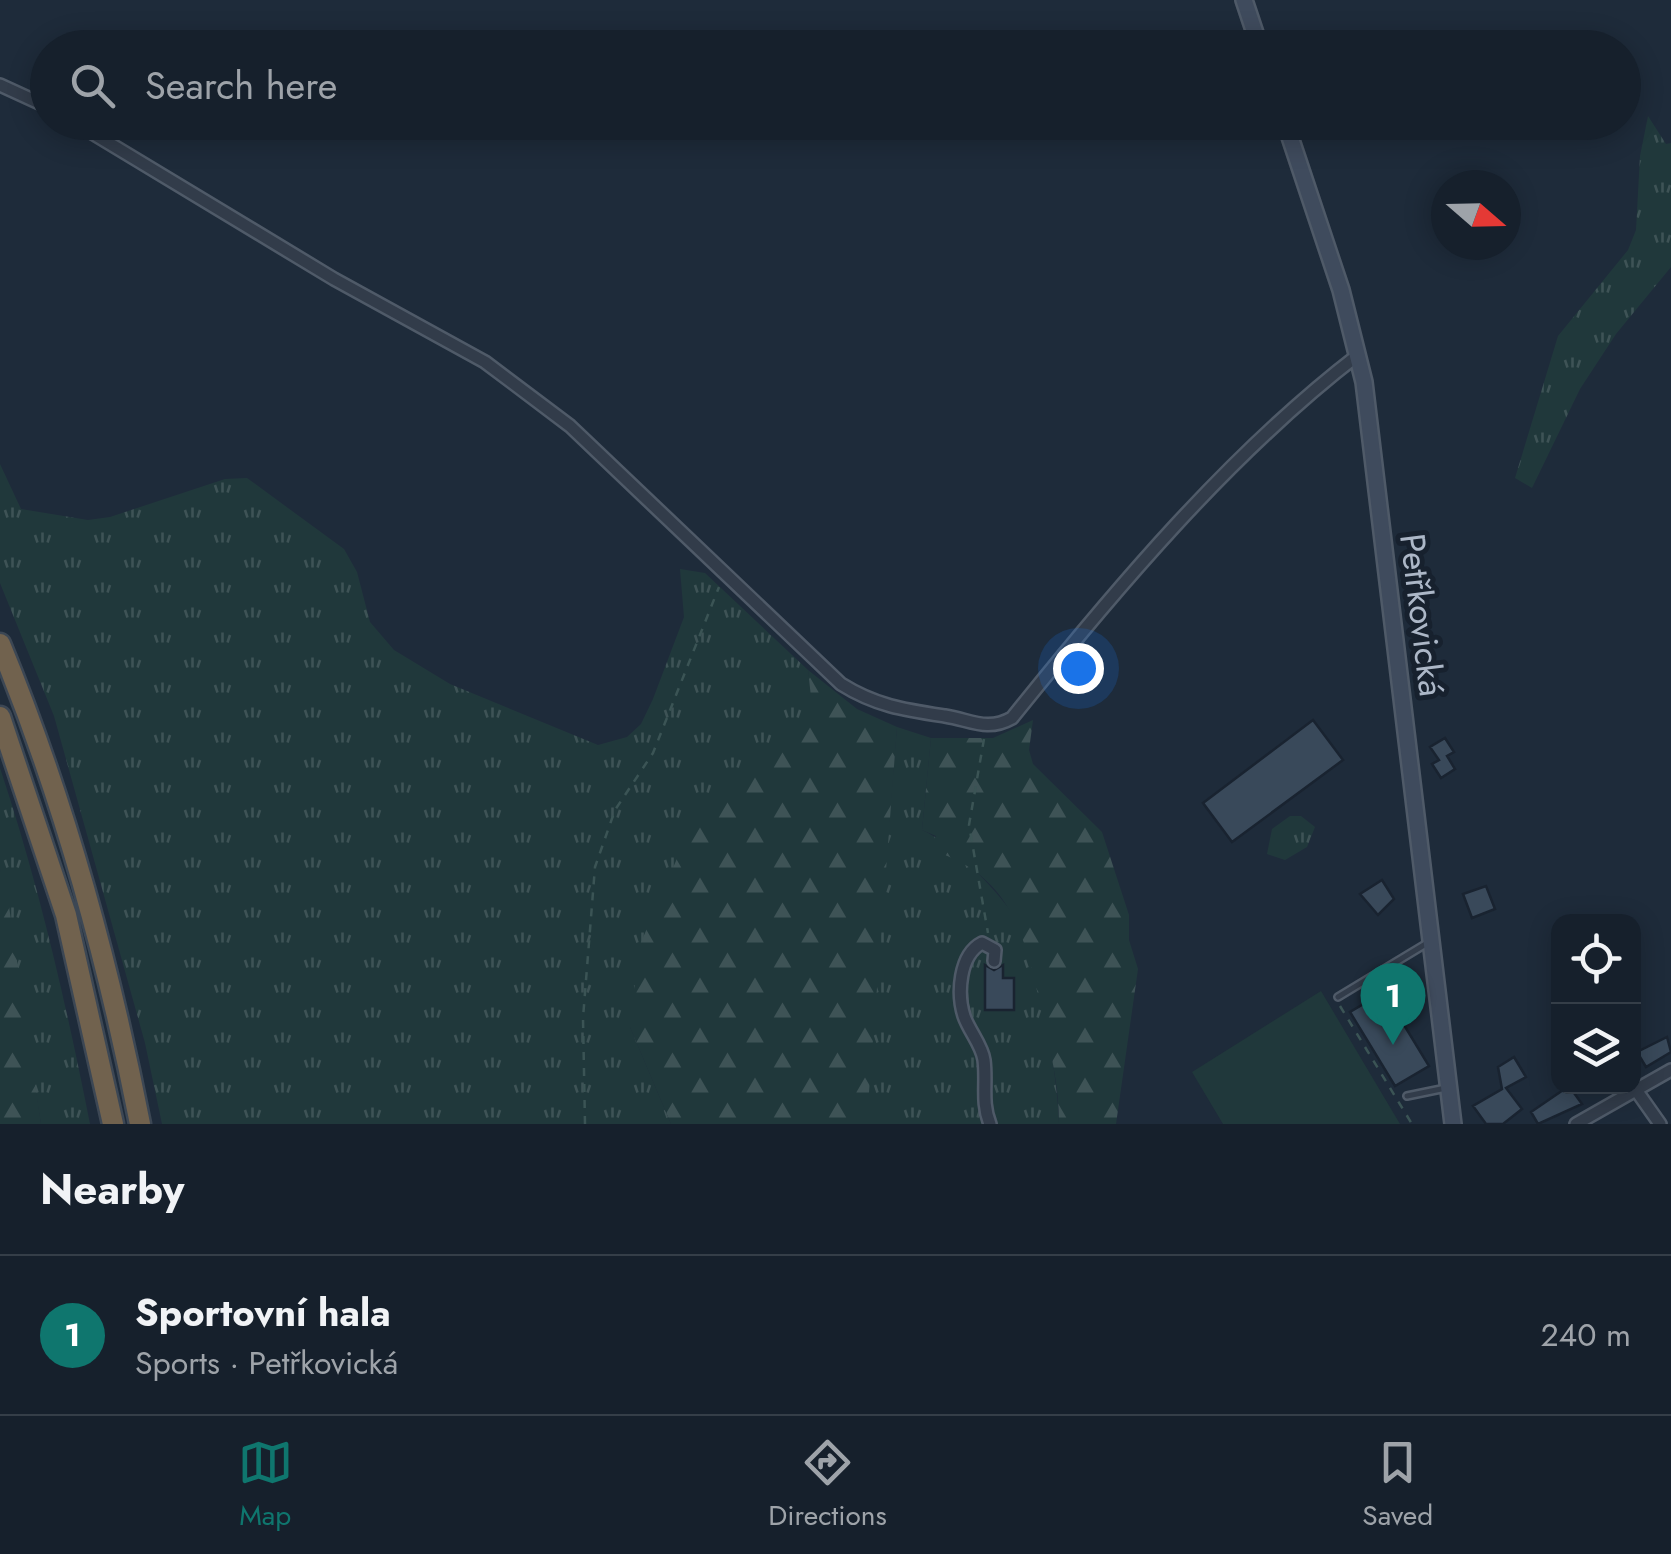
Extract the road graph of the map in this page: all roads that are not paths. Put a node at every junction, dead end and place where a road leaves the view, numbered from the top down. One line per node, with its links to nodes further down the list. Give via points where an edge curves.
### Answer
1 (1244, 0): 2 (street)
2 (1254, 30)
3 (0, 85): 4 (street)
4 (30, 99)
5 (104, 140): 7 (street, via 334,280 485,362 570,426 842,684 891,710 999,726 1012,718 1150,553 1309,394)
6 (1292, 140): 7 (street, Petřkovická)
7 (1358, 355): 10 (street, Petřkovická)
8 (0, 644): 20 (highway, via 91,906)
9 (0, 717): 19 (highway, via 66,915)
10 (1432, 940): 12 (lane); 15 (street, Petřkovická)
11 (994, 961): 21 (street, via 990,944 975,947 962,972 963,1013 984,1058)
12 (1338, 997)
13 (1671, 1070): 14 (street)
14 (1641, 1087)
15 (1449, 1088): 18 (lane); 22 (street, Petřkovická)
16 (1629, 1094): 23 (street)
17 (1639, 1094): 24 (street)
18 (1407, 1096)
19 (114, 1124)
20 (140, 1124)
21 (990, 1124)
22 (1453, 1124)
23 (1576, 1124)
24 (1660, 1124)

